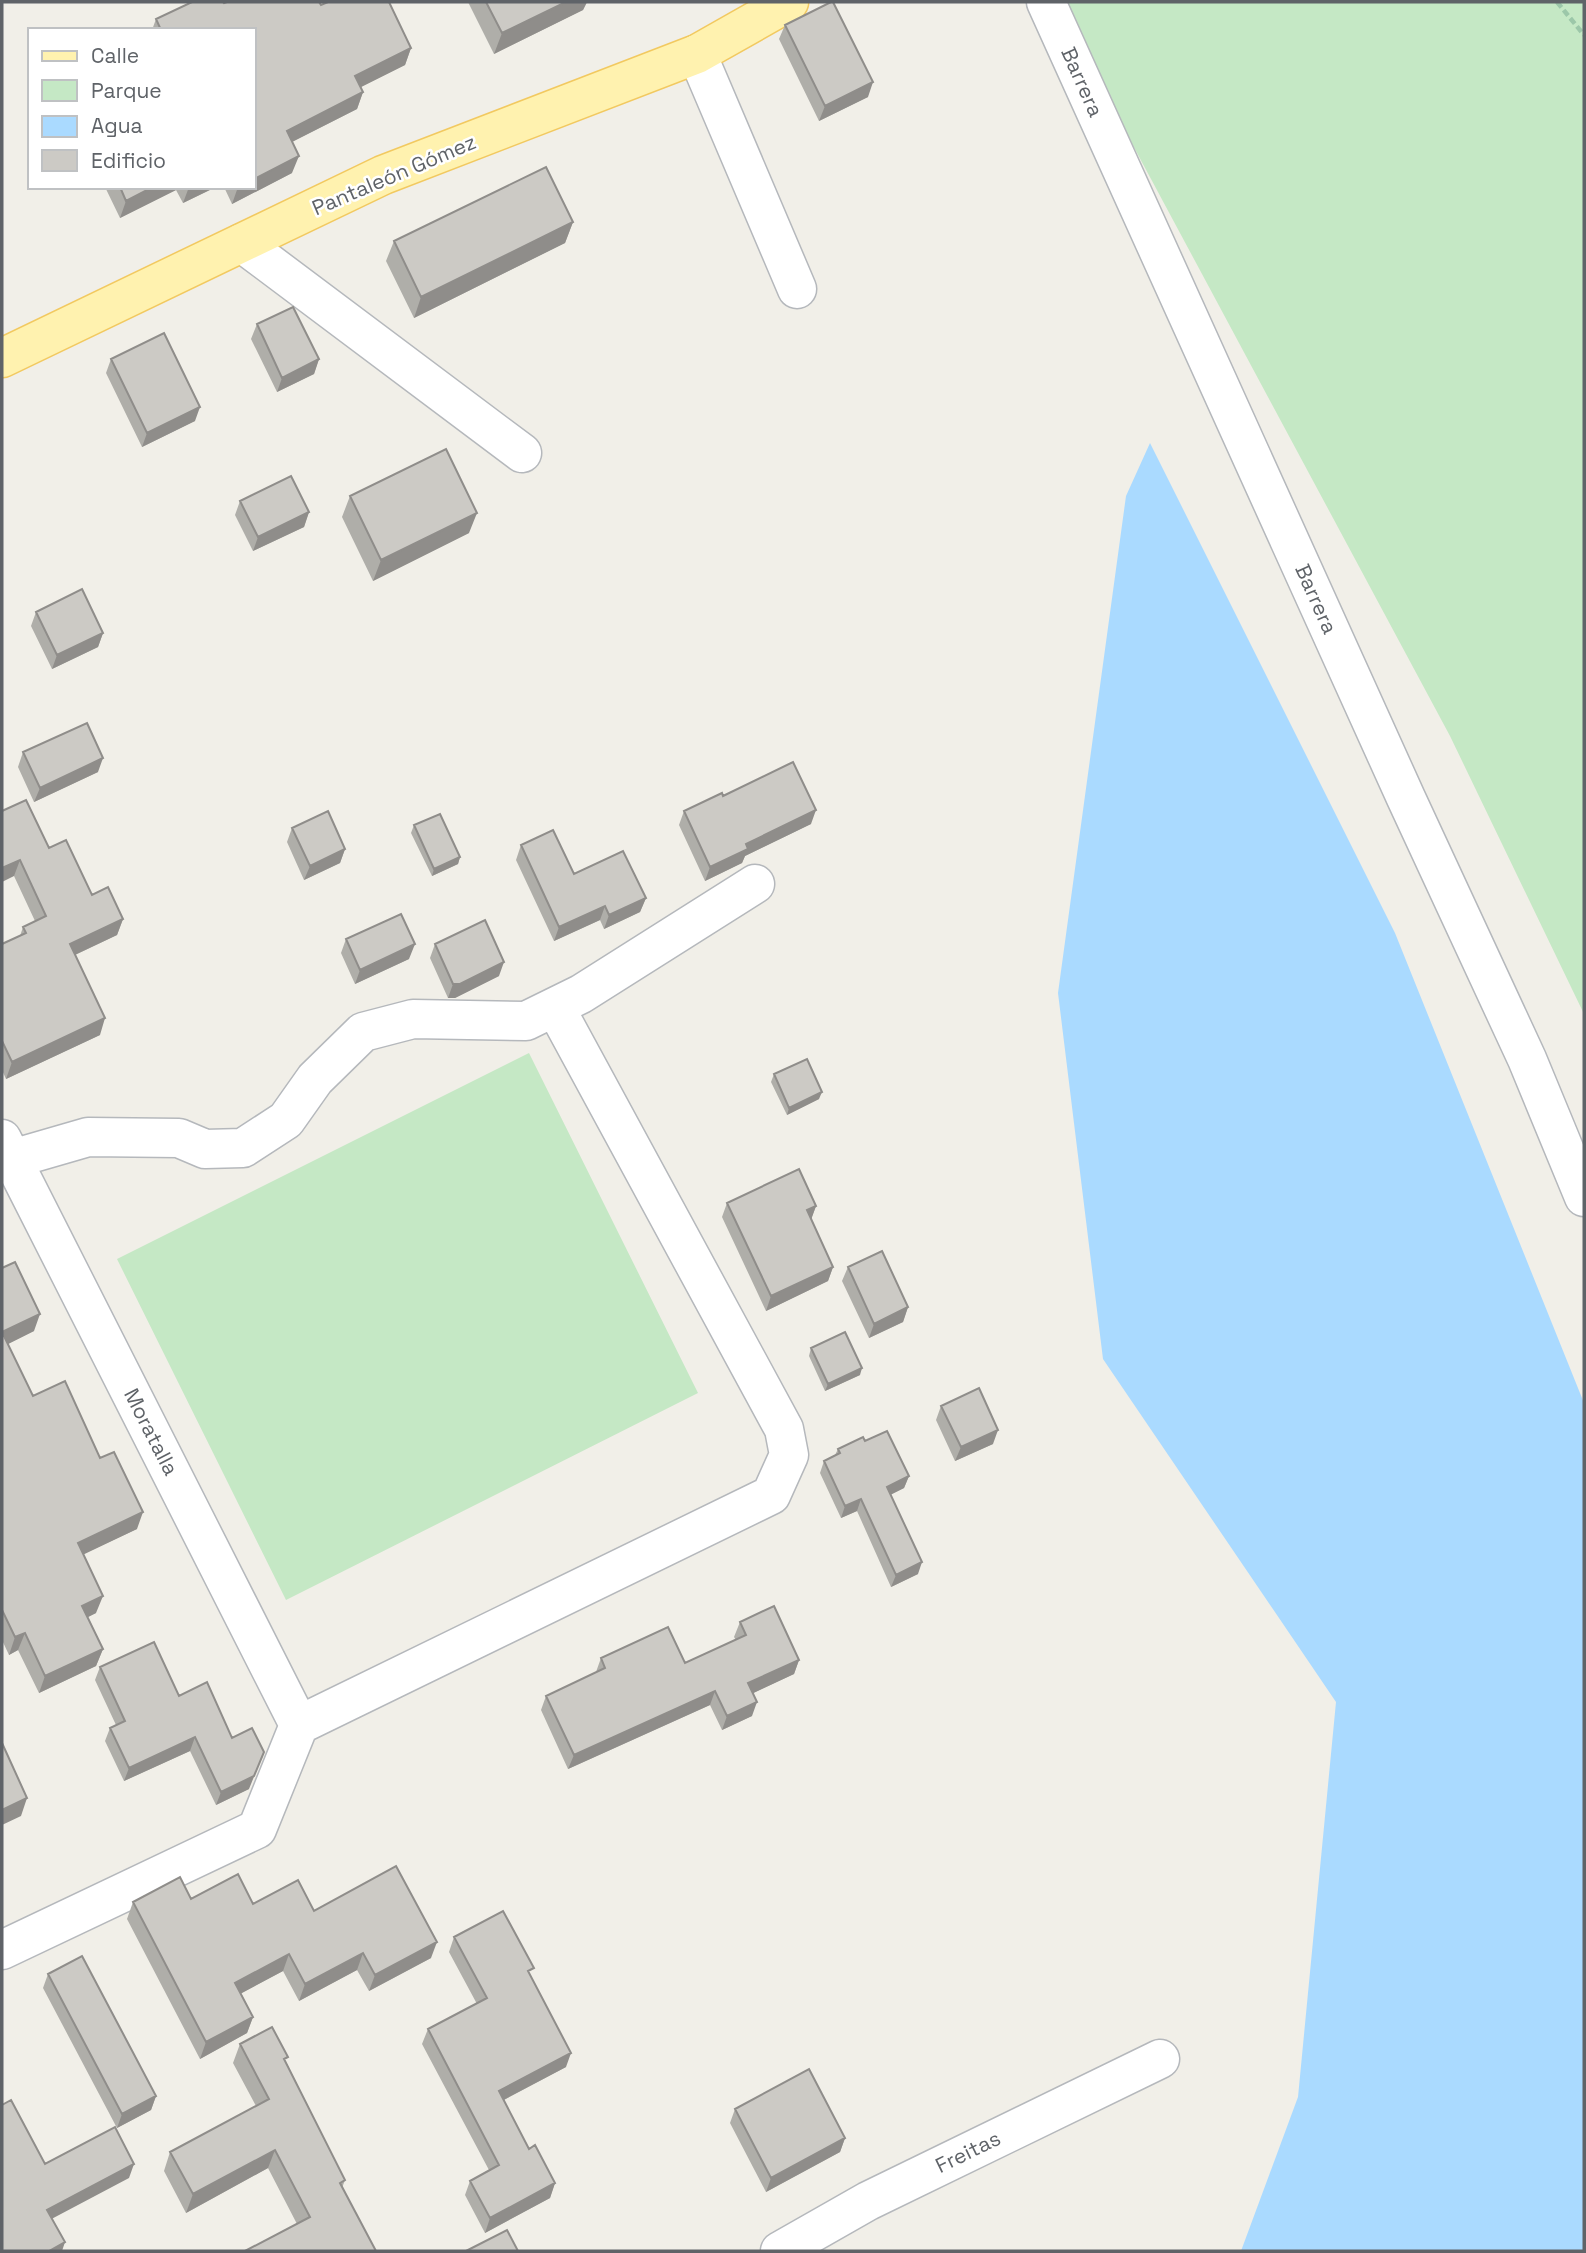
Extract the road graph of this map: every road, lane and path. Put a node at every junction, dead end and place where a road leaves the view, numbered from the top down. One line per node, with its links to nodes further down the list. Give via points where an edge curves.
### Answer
1 (789, 2): 5 (main road, Pantaleón Gómez)
2 (1046, 2): 13 (street, Barrera, via 1527,1059)
3 (1557, 2): 4 (path)
4 (1584, 35)
5 (697, 54): 6 (main road, Pantaleón Gómez, via 383,175); 7 (street)
6 (242, 243): 8 (main road, Pantaleón Gómez); 9 (street)
7 (797, 289)
8 (2, 358)
9 (522, 453)
10 (755, 884): 11 (street)
11 (555, 1007): 12 (street, via 526,1021 413,1019 363,1032 315,1079 286,1120 243,1147 205,1149 179,1138 88,1136); 14 (street, via 784,1429 789,1455 771,1495)
12 (7, 1149): 14 (street, Moratalla)
13 (1584, 1197)
14 (299, 1725): 15 (street, via 257,1829)
15 (2, 1950)
16 (1160, 2059): 17 (street, Freitas, via 868,2201)
17 (780, 2251)

